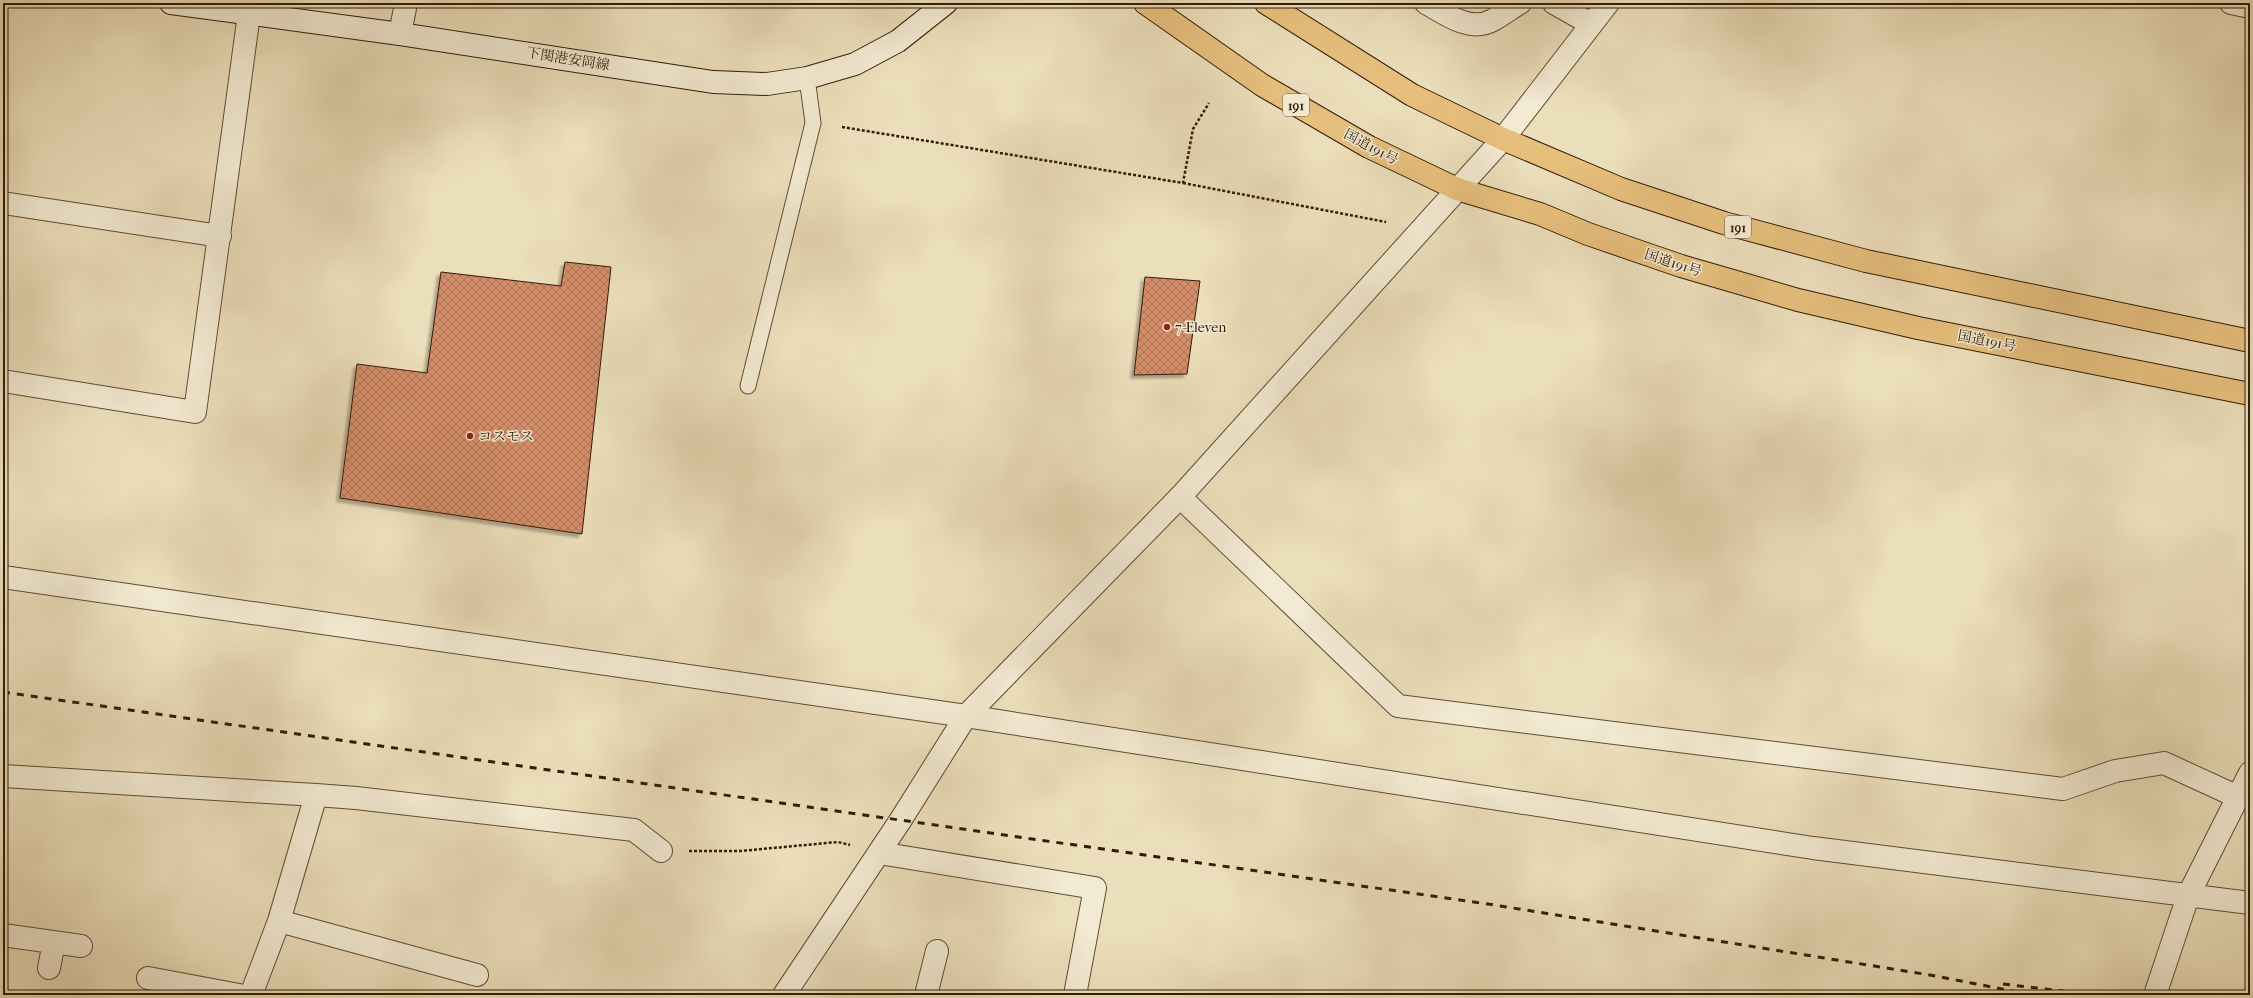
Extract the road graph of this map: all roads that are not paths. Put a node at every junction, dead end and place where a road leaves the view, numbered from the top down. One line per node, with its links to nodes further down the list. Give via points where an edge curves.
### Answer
1 (171, 3): 12 (street, 下関港安岡線)
2 (406, 3): 14 (street)
3 (946, 3): 15 (street, 下関港安岡線, via 892,44 855,64)
4 (1146, 3): 17 (highway, 国道191号 / 191, via 1262,85 1369,147)
5 (1266, 3): 16 (highway, 191, via 1412,95)
6 (1426, 3): 7 (street, via 1469,24 1482,24 1492,21)
7 (1520, 3)
8 (1554, 3): 13 (street)
9 (1608, 3): 13 (street)
10 (2231, 3): 11 (street)
11 (2250, 7)
12 (249, 14): 14 (street, 下関港安岡線); 19 (street)
13 (1590, 24): 16 (street)
14 (400, 34): 15 (street, 下関港安岡線, via 713,82 767,84)
15 (807, 78): 22 (lane, via 813,123)
16 (1502, 139): 17 (street); 20 (highway, 191, via 1621,189 1724,223 1866,261)
17 (1457, 189): 23 (highway, 国道191号 / 191, via 1540,214 1588,234 1681,266 1798,300 1918,328); 24 (street)
18 (3, 203): 19 (street)
19 (220, 236): 21 (street, via 195,412)
20 (2250, 341)
21 (3, 380)
22 (748, 386)
23 (2250, 394)
24 (1180, 497): 26 (street); 30 (street, via 1398,706 2063,789 2115,771 2164,763)
25 (3, 577): 26 (street)
26 (966, 716): 32 (street); 33 (street, via 1813,848)
27 (2250, 773): 30 (street)
28 (3, 776): 29 (street)
29 (316, 795): 31 (street, via 634,830); 35 (street)
30 (2238, 797): 33 (street)
31 (661, 851)
32 (879, 853): 45 (street); 47 (street, via 1095,888)
33 (2188, 896): 34 (street); 48 (street)
34 (2250, 903)
35 (279, 922): 41 (street); 44 (street)
36 (3, 935): 37 (street)
37 (54, 942): 38 (street); 40 (street)
38 (81, 946)
39 (937, 951): 46 (street)
40 (49, 968)
41 (477, 975)
42 (148, 978): 43 (street)
43 (239, 995)
44 (251, 995)
45 (784, 995)
46 (926, 995)
47 (1075, 995)
48 (2154, 995)

